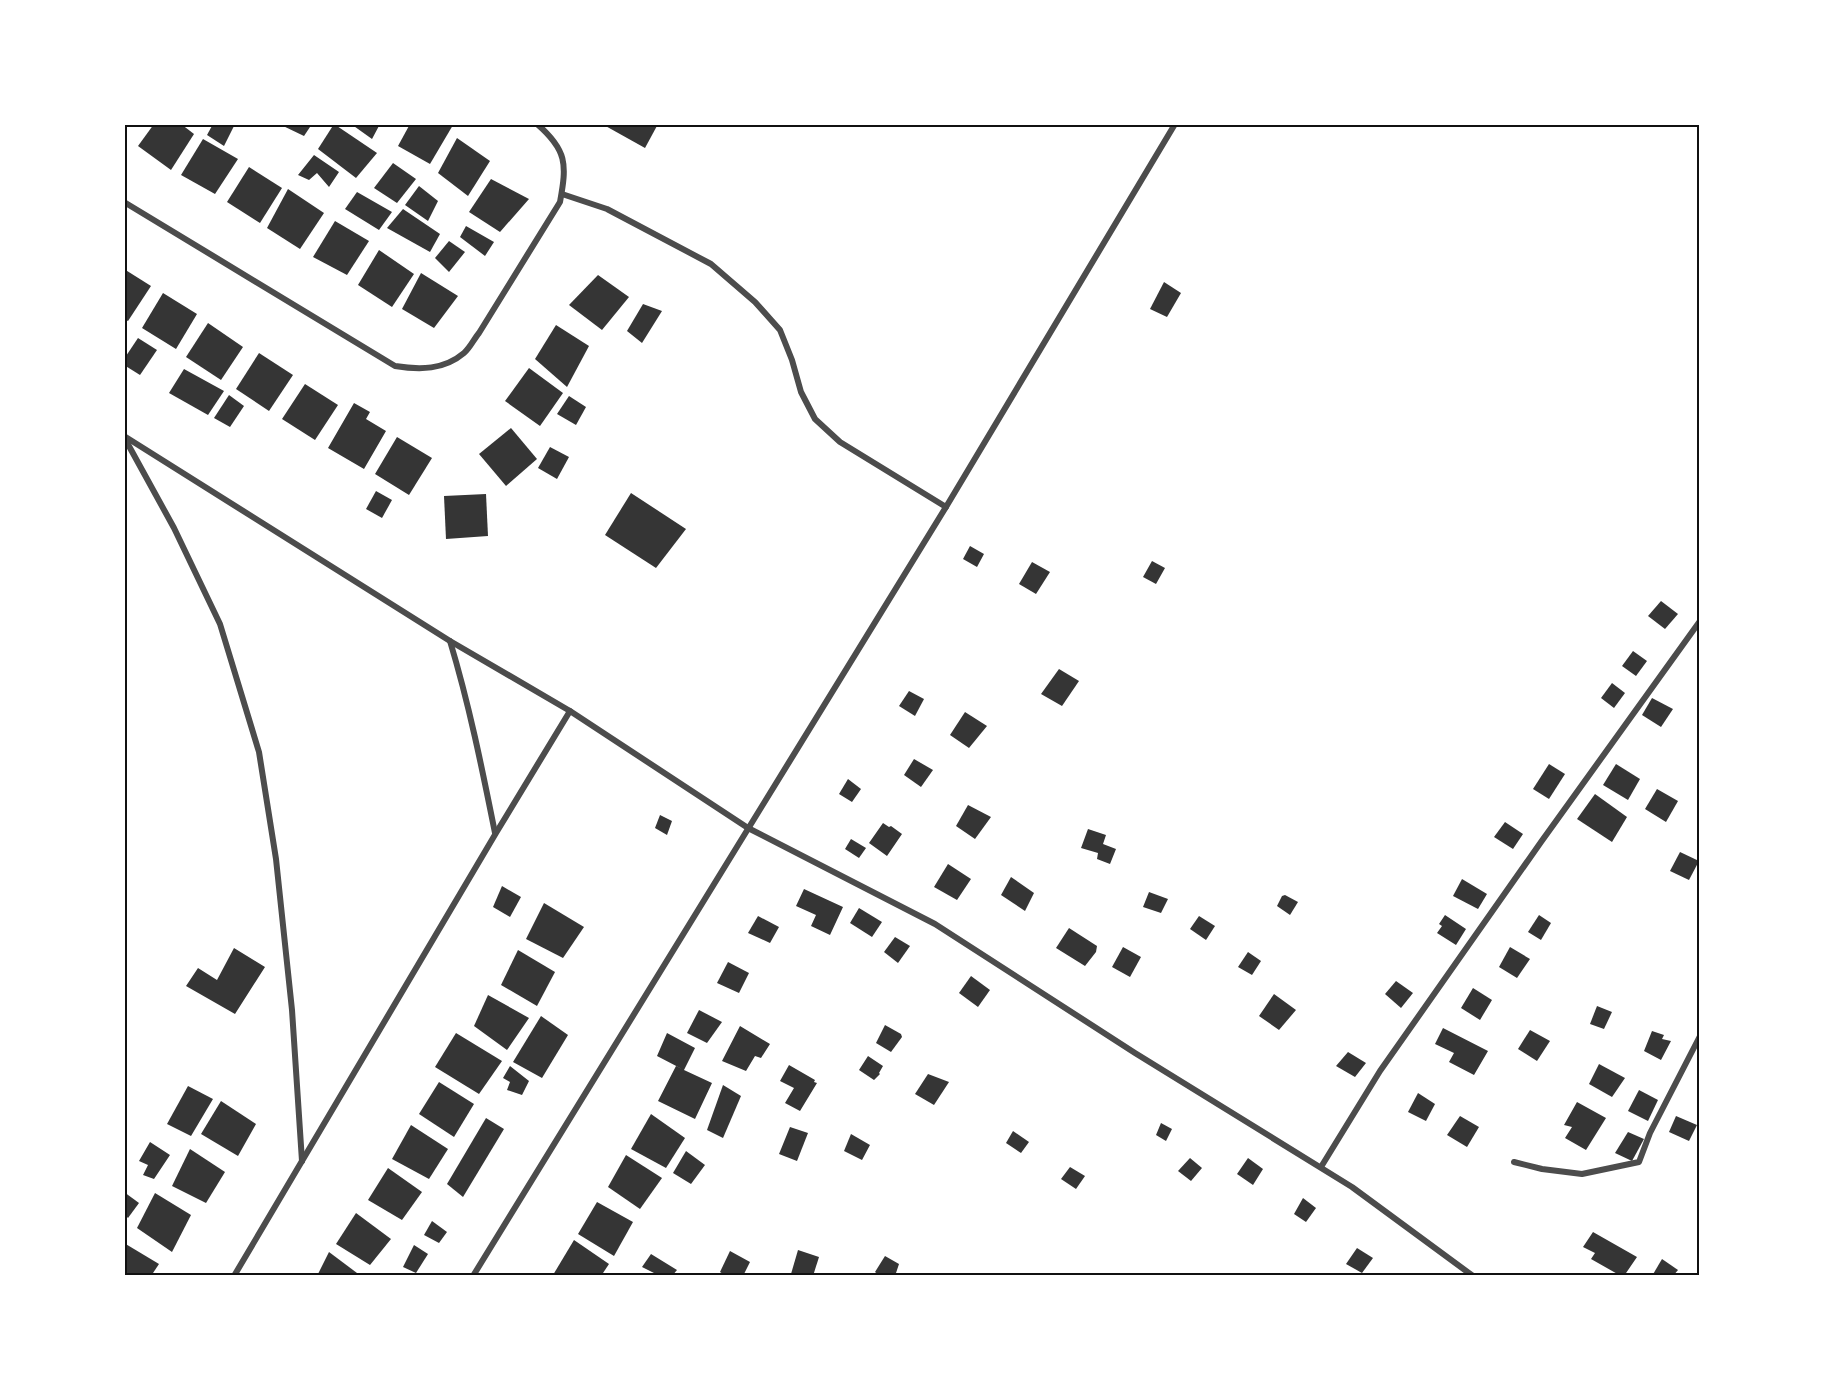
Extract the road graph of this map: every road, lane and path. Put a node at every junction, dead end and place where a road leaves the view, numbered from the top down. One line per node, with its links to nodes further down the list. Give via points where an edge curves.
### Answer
1 (537, 124): 3 (street, via 558,145 563,159)
2 (1175, 124): 6 (street)
3 (562, 194): 4 (street, via 465,352 441,367 414,369 395,366); 6 (street, via 607,209 711,264 780,330 801,392 815,419 840,442)
4 (124, 202)
5 (124, 437): 8 (street); 13 (street, via 220,624 259,752 276,859 292,1010)
6 (946, 507): 10 (street)
7 (1700, 621): 15 (street, via 1380,1071)
8 (450, 641): 9 (street); 11 (street)
9 (570, 711): 10 (street); 11 (street)
10 (748, 828): 15 (street, via 935,924); 17 (street)
11 (496, 833): 13 (street)
12 (1700, 1036): 14 (street, via 1650,1132 1639,1162 1582,1174)
13 (302, 1161): 16 (street)
14 (1514, 1162)
15 (1321, 1167): 18 (street)
16 (234, 1275)
17 (473, 1275)
18 (1473, 1275)

